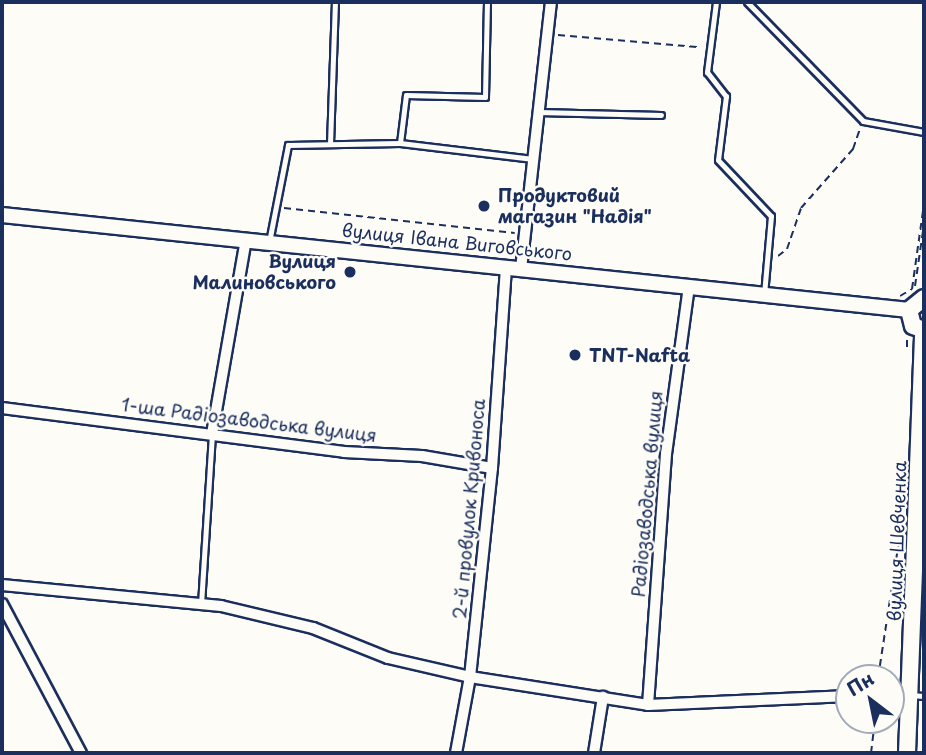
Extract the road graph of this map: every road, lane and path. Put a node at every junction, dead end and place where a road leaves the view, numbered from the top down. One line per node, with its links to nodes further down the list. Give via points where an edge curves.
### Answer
1 (335, 2): 13 (lane)
2 (487, 2): 12 (lane, via 485,96 406,95)
3 (551, 2): 6 (street)
4 (716, 2): 7 (lane)
5 (747, 2): 10 (lane)
6 (547, 34): 7 (path); 8 (street)
7 (708, 48): 22 (lane, via 707,72 726,96 718,160 771,216)
8 (538, 112): 9 (lane); 14 (street)
9 (661, 116)
10 (863, 121): 11 (lane); 22 (path, via 853,149 801,208 787,249)
11 (924, 132)
12 (400, 143): 13 (lane); 14 (lane)
13 (330, 144): 16 (lane, via 288,145)
14 (533, 159): 19 (street)
15 (924, 204): 28 (path, via 912,289)
16 (276, 207): 19 (path); 21 (lane)
17 (2, 215): 20 (street, вулиця Івана Виговського)
18 (924, 224): 27 (path)
19 (525, 234): 24 (street)
20 (246, 240): 21 (street, вулиця Івана Виговського); 31 (street)
21 (269, 242): 23 (street, вулиця Івана Виговського)
22 (767, 264): 26 (lane)
23 (506, 267): 24 (street, вулиця Івана Виговського); 32 (street, 2-й провулок Кривоноса)
24 (521, 269): 25 (street, вулиця Івана Виговського)
25 (689, 286): 26 (street, вулиця Івана Виговського); 42 (street, Радіозаводська вулиця, via 666,454)
26 (764, 294): 28 (street, вулиця Івана Виговського)
27 (919, 294): 28 (main road)
28 (904, 304): 29 (main road, via 913,326)
29 (924, 331): 39 (main road, вулиця Шевченка)
30 (2, 408): 31 (street, 1-ша Радіозаводська вулиця)
31 (212, 435): 32 (street, 1-ша Радіозаводська вулиця, via 344,452 422,456); 36 (lane)
32 (492, 468): 38 (street, 2-й провулок Кривоноса)
33 (899, 549): 37 (path)
34 (2, 584): 36 (street)
35 (2, 604): 44 (street)
36 (201, 604): 38 (street, via 313,628 388,658)
37 (880, 664)
38 (470, 677): 40 (street); 45 (street, 2-й провулок Кривоноса)
39 (917, 696): 48 (main road, вулиця Шевченка)
40 (603, 697): 42 (street); 46 (street)
41 (835, 697): 42 (street)
42 (648, 705)
43 (873, 734): 47 (path)
44 (81, 753)
45 (456, 753)
46 (594, 753)
47 (871, 753)
48 (907, 753)

